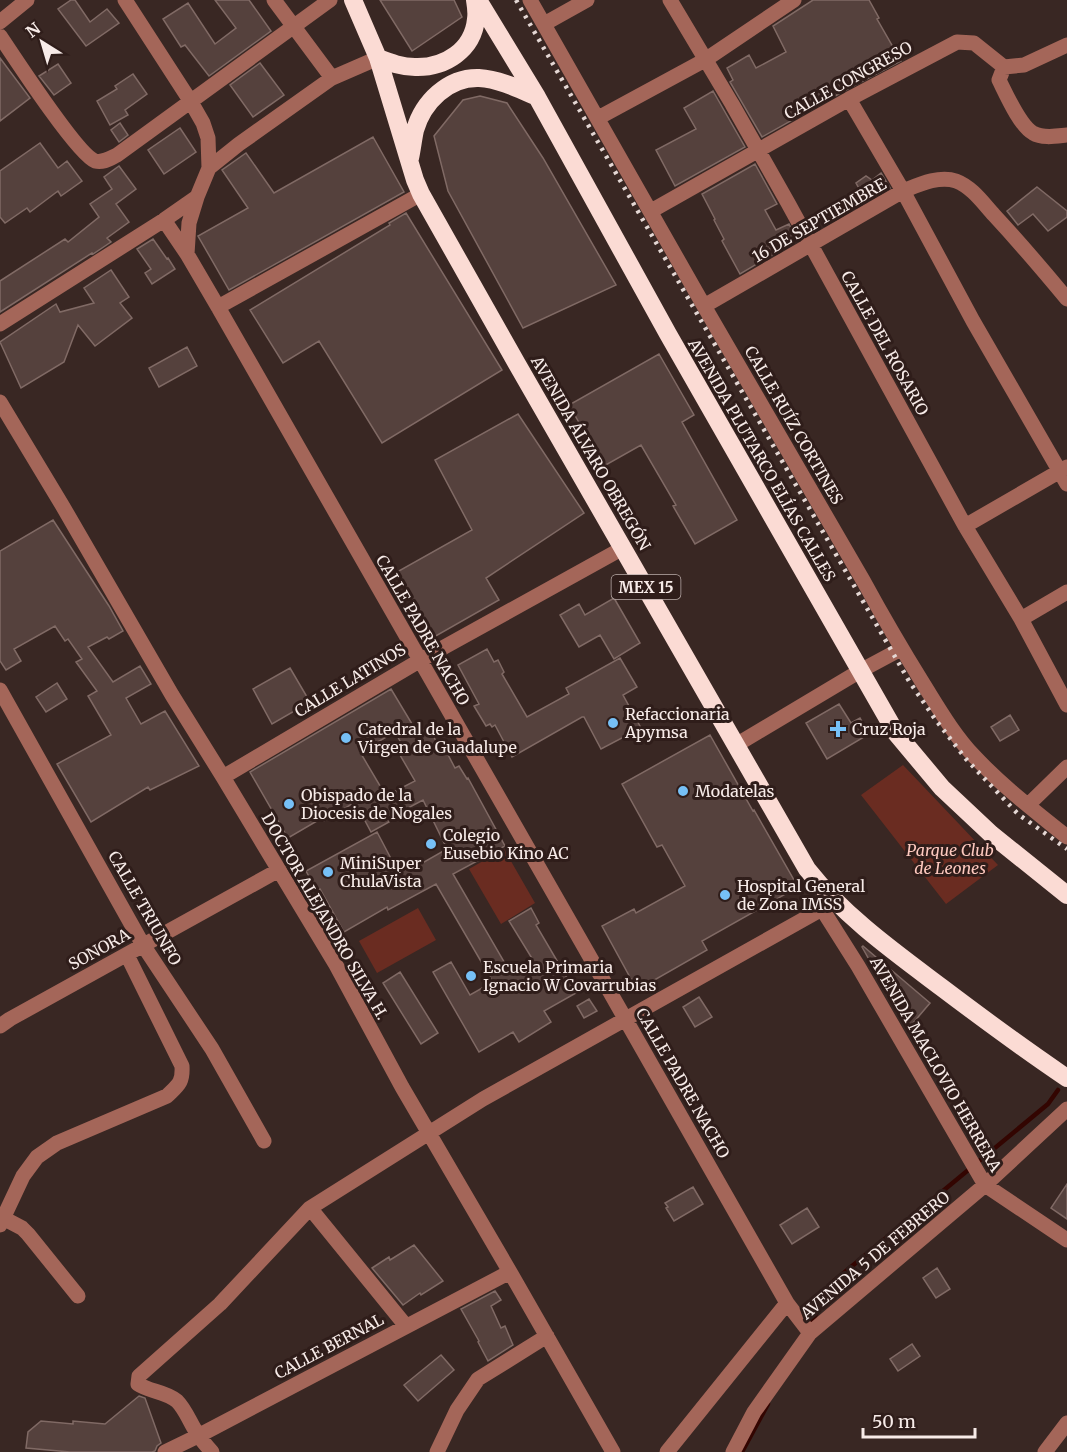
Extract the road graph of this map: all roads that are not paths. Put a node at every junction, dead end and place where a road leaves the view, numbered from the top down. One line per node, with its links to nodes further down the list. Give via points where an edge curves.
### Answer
1 (27, 0): 11 (street)
2 (125, 0): 24 (street)
3 (274, 0): 13 (street)
4 (330, 0): 13 (street)
5 (352, 0): 16 (highway, AVENIDA ÁLVARO OBREGÓN / MEX 15)
6 (477, 0): 17 (highway, via 474,31 468,43); 22 (highway, AVENIDA PLUTARCO ELÍAS CALLES)
7 (530, 0): 12 (street, CALLE RUÍZ CORTINES)
8 (587, 0): 12 (street)
9 (670, 0): 18 (street, CALLE DEL ROSARIO)
10 (792, 0): 18 (street)
11 (0, 22)
12 (544, 24): 25 (street, CALLE RUÍZ CORTINES)
13 (293, 27): 20 (street); 24 (street)
14 (0, 36): 24 (street, via 67,132 94,160 104,162 117,155)
15 (1067, 45): 19 (street, via 1024,65)
16 (378, 58): 17 (highway, via 414,67); 20 (street); 28 (highway, AVENIDA ÁLVARO OBREGÓN / MEX 15)
17 (448, 60): 21 (highway)
18 (705, 60): 25 (street); 27 (street, CALLE DEL ROSARIO)
19 (1004, 67): 23 (street, CALLE CONGRESO, via 974,43 957,42); 26 (street, via 999,81 1018,118 1033,133)
20 (332, 78): 29 (street)
21 (457, 81): 22 (highway, via 494,81); 28 (highway, via 433,98 423,111)
22 (537, 97): 49 (highway, AVENIDA PLUTARCO ELÍAS CALLES)
23 (849, 99): 27 (street, CALLE CONGRESO); 30 (street)
24 (191, 102): 29 (street, via 208,138)
25 (598, 118): 33 (street, CALLE RUÍZ CORTINES)
26 (1067, 135)
27 (758, 150): 33 (street, CALLE CONGRESO); 35 (street, CALLE DEL ROSARIO)
28 (409, 162): 31 (highway, AVENIDA ÁLVARO OBREGÓN / MEX 15)
29 (209, 168): 32 (street)
30 (903, 191): 35 (street, 16 DE SEPTIEMBRE); 37 (street, 16 DE SEPTIEMBRE, via 939,180 956,181 972,191); 42 (street, via 973,321)
31 (422, 194): 39 (street); 44 (highway, AVENIDA ÁLVARO OBREGÓN / MEX 15)
32 (197, 198): 34 (street); 36 (street, via 189,223)
33 (651, 211): 38 (street, CALLE RUÍZ CORTINES)
34 (164, 220): 36 (street, CALLE PADRE NACHO); 40 (street)
35 (811, 245): 38 (street, 16 DE SEPTIEMBRE); 43 (street, CALLE DEL ROSARIO)
36 (187, 254): 39 (street, CALLE PADRE NACHO)
37 (1067, 299)
38 (704, 306): 47 (street, CALLE RUÍZ CORTINES)
39 (218, 307): 48 (street, CALLE PADRE NACHO)
40 (0, 324)
41 (0, 402): 54 (street, DOCTOR ALEJANDRO SILVA H.)
42 (1065, 474): 43 (street)
43 (965, 526): 46 (street, CALLE DEL ROSARIO)
44 (623, 548): 48 (street, CALLE LATINOS); 52 (highway, AVENIDA ÁLVARO OBREGÓN / MEX 15)
45 (1067, 592): 46 (street)
46 (1021, 619): 51 (street, CALLE DEL ROSARIO)
47 (901, 649): 49 (street); 55 (street, CALLE RUÍZ CORTINES, via 972,754)
48 (419, 661): 54 (street, CALLE LATINOS); 62 (street, CALLE PADRE NACHO)
49 (860, 671): 52 (street); 58 (highway, AVENIDA PLUTARCO ELÍAS CALLES, via 896,733 942,788 991,834)
50 (0, 690): 60 (street, CALLE TRIUNFO)
51 (1067, 705)
52 (736, 745): 59 (highway, AVENIDA ÁLVARO OBREGÓN / MEX 15, via 820,885)
53 (1067, 767): 55 (street)
54 (223, 777): 57 (street, DOCTOR ALEJANDRO SILVA H.)
55 (1028, 805): 56 (street, CALLE RUÍZ CORTINES)
56 (1067, 837)
57 (279, 870): 60 (street, SONORA); 66 (street, DOCTOR ALEJANDRO SILVA H.)
58 (1067, 895)
59 (828, 905): 62 (street); 64 (highway, AVENIDA ÁLVARO OBREGÓN / MEX 15); 68 (street, AVENIDA MACLOVIO HERRERA, via 858,966)
60 (143, 945): 61 (street, SONORA); 67 (street, CALLE TRIUNFO, via 212,1049)
61 (127, 955): 63 (street, SONORA); 70 (street, via 182,1066 183,1076 167,1096 57,1143 37,1157 23,1176)
62 (626, 1018): 66 (street); 74 (street, CALLE PADRE NACHO)
63 (0, 1026)
64 (1067, 1078)
65 (1067, 1109): 68 (street, AVENIDA 5 DE FEBRERO)
66 (429, 1134): 69 (street); 72 (street, DOCTOR ALEJANDRO SILVA H.)
67 (264, 1141)
68 (985, 1185): 71 (street, AVENIDA MACLOVIO HERRERA); 76 (street, AVENIDA 5 DE FEBRERO)
69 (310, 1208): 75 (street); 79 (street, via 220,1304 139,1376 138,1384 167,1394 182,1407)
70 (2, 1221): 73 (street, via 22,1228)
71 (1067, 1240)
72 (510, 1272): 75 (street, CALLE BERNAL); 77 (street, DOCTOR ALEJANDRO SILVA H.)
73 (78, 1296)
74 (787, 1303): 76 (street, CALLE PADRE NACHO); 84 (street)
75 (406, 1326): 79 (street, CALLE BERNAL)
76 (810, 1333): 85 (street, AVENIDA 5 DE FEBRERO, via 754,1412)
77 (547, 1336): 82 (street, via 478,1379 457,1410); 83 (street, DOCTOR ALEJANDRO SILVA H.)
78 (1067, 1423): 86 (street)
79 (198, 1436): 80 (street, CALLE BERNAL); 81 (street)
80 (165, 1452)
81 (212, 1452)
82 (437, 1452)
83 (613, 1452)
84 (667, 1452)
85 (733, 1452)
86 (1045, 1452)

